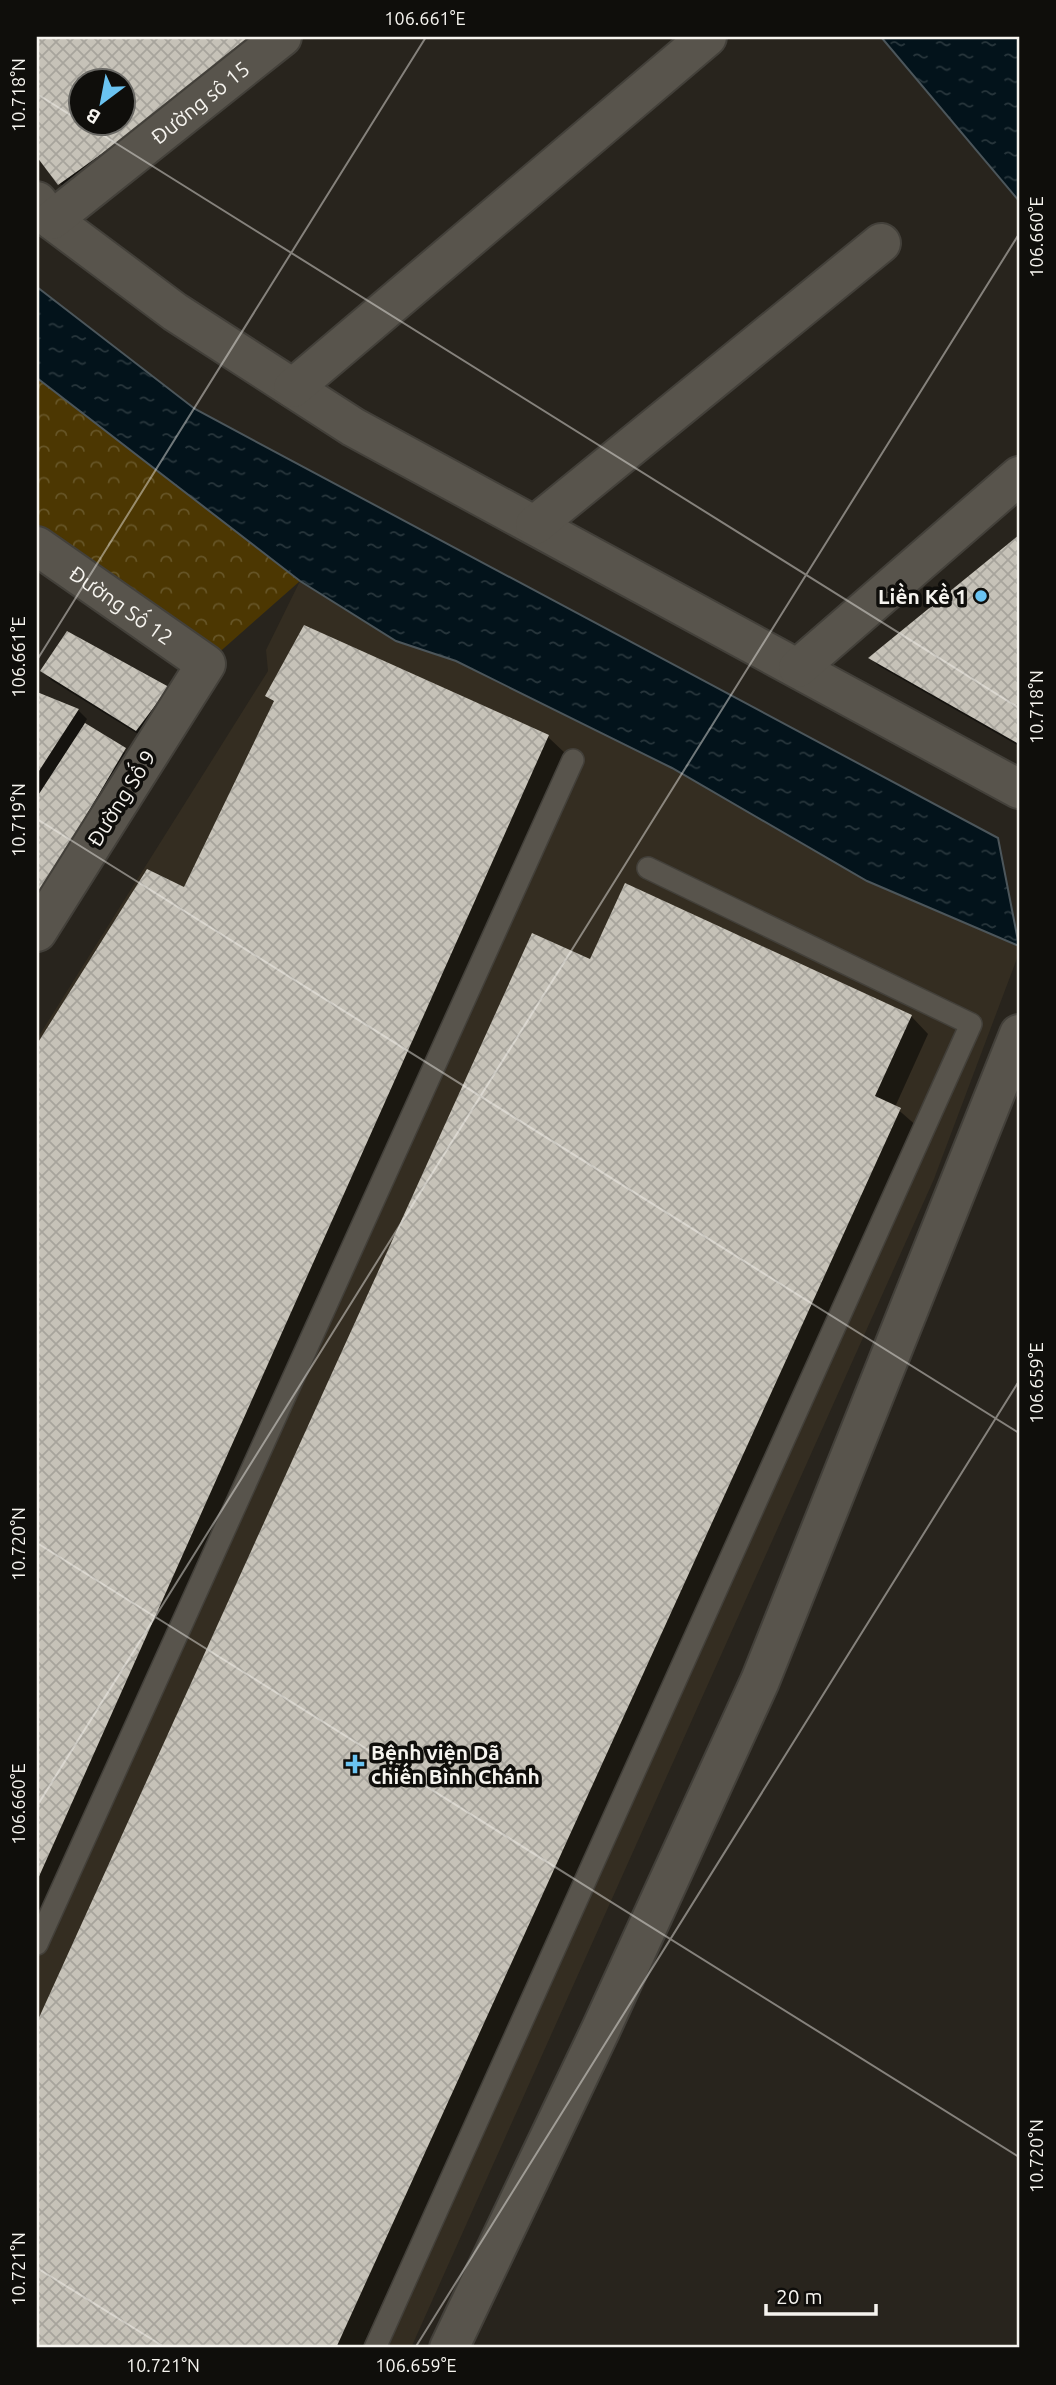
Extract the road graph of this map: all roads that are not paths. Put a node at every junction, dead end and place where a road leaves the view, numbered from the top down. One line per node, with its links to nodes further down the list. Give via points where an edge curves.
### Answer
1 (282, 37): 3 (street, Đường sô 15)
2 (708, 37): 5 (street)
3 (45, 210): 5 (street, via 175,312)
4 (881, 243): 7 (street)
5 (293, 388): 7 (street, via 353,427)
6 (1019, 476): 10 (street)
7 (535, 526): 10 (street)
8 (38, 550): 9 (street, Đường Số 12)
9 (206, 664): 14 (street, Đường Số 9)
10 (798, 668): 12 (street)
11 (573, 760): 16 (lane)
12 (1019, 789)
13 (648, 867): 17 (lane, via 971,1024)
14 (37, 932)
15 (1019, 1034): 18 (street, via 760,1681)
16 (37, 1944)
17 (375, 2348)
18 (449, 2348)

